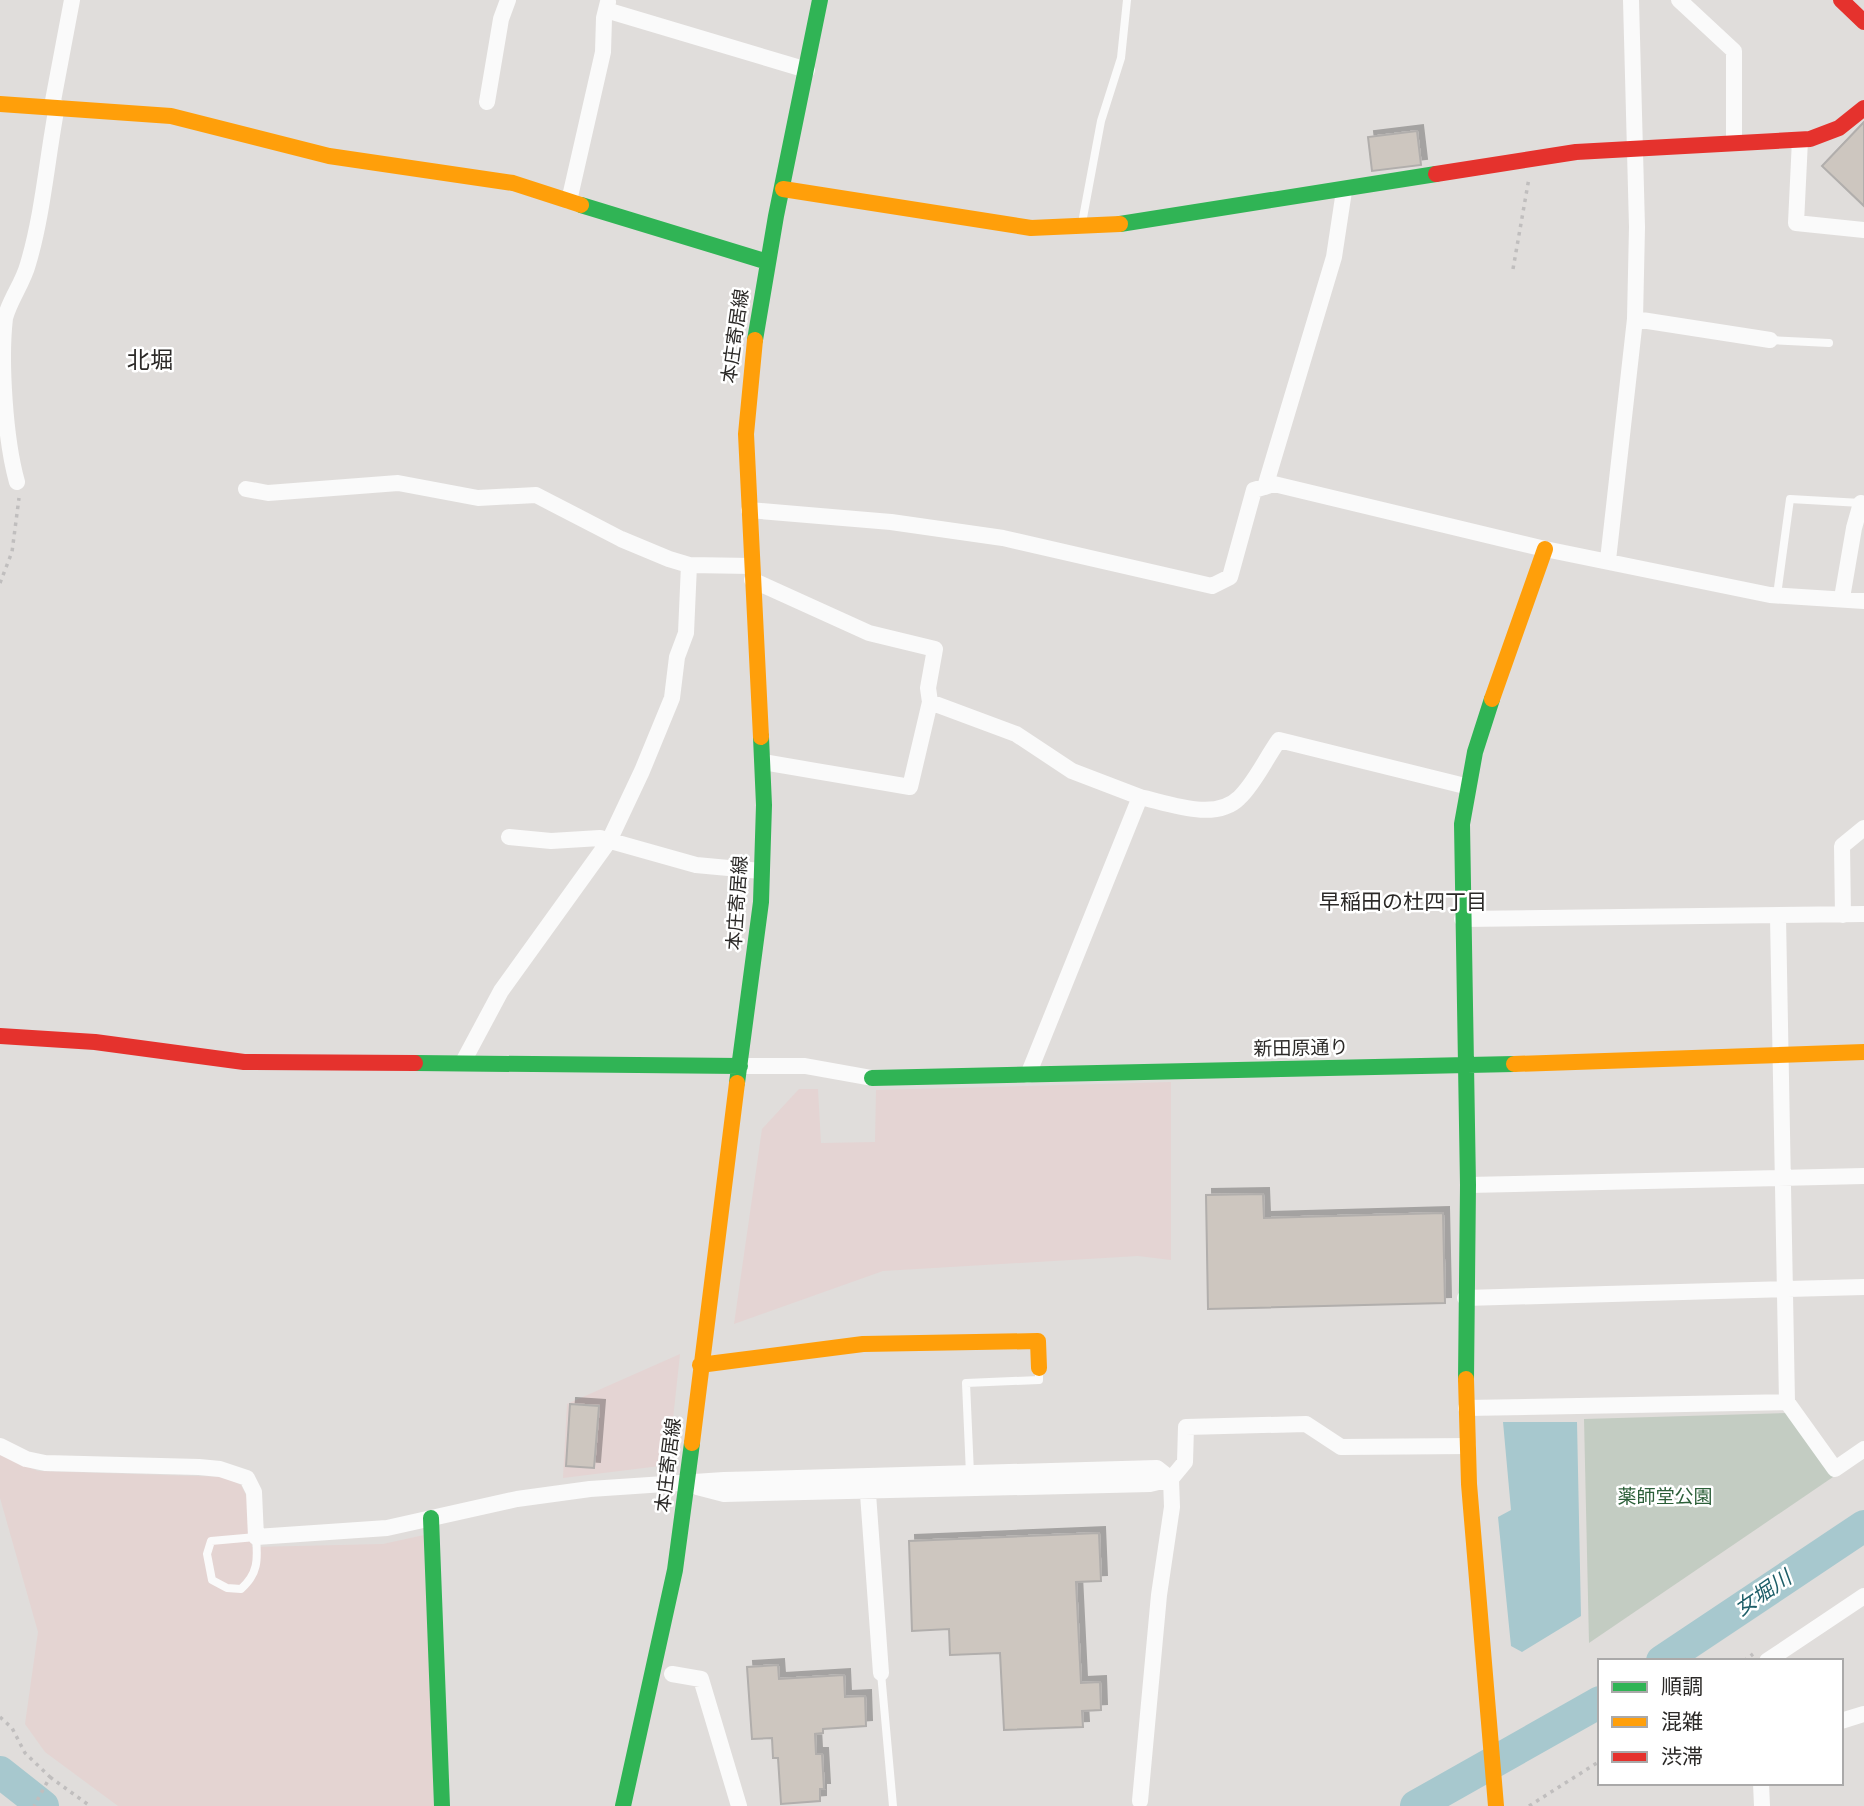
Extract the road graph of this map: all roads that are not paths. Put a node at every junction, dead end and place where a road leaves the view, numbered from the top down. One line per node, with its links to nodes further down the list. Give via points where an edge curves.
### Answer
1 (72, 0): 13 (street)
2 (508, 0): 11 (street)
3 (820, 0): 10 (street, 本庄寄居線)
4 (1127, 0): 21 (lane, via 1121,58 1101,121)
5 (1630, 0): 17 (street)
6 (1679, 0): 16 (street, via 1734,51)
7 (1841, 0): 9 (street)
8 (608, 5): 10 (street); 20 (street, via 603,52)
9 (1864, 22)
10 (807, 70): 18 (street, 本庄寄居線)
11 (487, 102)
12 (0, 104): 13 (street)
13 (54, 106): 20 (street, via 171,116 329,156 513,183); 27 (street, via 28,265 5,316 2,334 1,371)
14 (1864, 108): 15 (street, via 1839,128)
15 (1800, 141): 16 (street); 22 (street, via 1796,223)
16 (1734, 142): 17 (street)
17 (1633, 147): 19 (street); 24 (street)
18 (783, 189): 21 (street, via 1031,228); 23 (street, 本庄寄居線)
19 (1344, 191): 21 (street); 28 (street, via 1334,257)
20 (569, 201): 23 (street)
21 (1082, 226)
22 (1864, 230)
23 (768, 262): 31 (street, 本庄寄居線, via 748,385)
24 (1636, 318): 25 (street); 33 (street)
25 (1770, 340): 26 (lane)
26 (1829, 343)
27 (16, 482)
28 (1265, 487): 31 (street, via 1254,490 1230,577 1212,586 1003,538 891,522); 32 (street, via 1274,484)
29 (246, 489): 34 (street, via 268,493 397,483 478,498 536,495 621,539)
30 (1861, 503): 36 (lane, via 1790,499); 37 (street)
31 (749, 510): 35 (street, 本庄寄居線)
32 (1545, 549): 33 (street); 41 (street, via 1531,601 1475,744)
33 (1608, 560): 36 (street)
34 (689, 565): 35 (street); 45 (street, via 686,633 671,698)
35 (752, 573): 39 (street, via 869,632 935,649); 40 (street, 本庄寄居線)
36 (1777, 595): 37 (street)
37 (1842, 598): 38 (street)
38 (1864, 601)
39 (930, 702): 40 (street, via 910,787); 42 (street, via 1016,734 1072,771)
40 (762, 762): 46 (street, 本庄寄居線)
41 (1465, 786): 42 (street, via 1279,740 1239,798 1228,806 1208,811); 50 (street)
42 (1140, 797): 57 (street)
43 (1864, 828): 48 (street, via 1842,846)
44 (509, 837): 45 (street)
45 (609, 841): 46 (street, via 696,865); 54 (street, via 500,991)
46 (761, 871): 55 (street, 本庄寄居線)
47 (1864, 914): 48 (street)
48 (1843, 915): 49 (street)
49 (1778, 917): 50 (street); 53 (street)
50 (1462, 919): 56 (street)
51 (0, 1036): 54 (street, via 95,1042 244,1062)
52 (1864, 1052): 53 (street, 新田原通り)
53 (1778, 1055): 56 (street, 新田原通り); 59 (street)
54 (463, 1062): 55 (street)
55 (740, 1066): 57 (street, 新田原通り, via 805,1066 872,1078); 64 (street, 本庄寄居線)
56 (1465, 1066): 57 (street, 新田原通り); 60 (street)
57 (1028, 1074)
58 (1864, 1176): 59 (street)
59 (1783, 1178): 60 (street); 62 (street)
60 (1468, 1185): 63 (street)
61 (1864, 1287): 62 (street)
62 (1786, 1289): 63 (street); 66 (street)
63 (1465, 1298): 67 (street)
64 (700, 1365): 65 (street, via 863,1344 1038,1341); 74 (street, 本庄寄居線)
65 (1039, 1368): 72 (lane, via 1039,1380 966,1383)
66 (1787, 1402): 67 (street); 70 (street, via 1835,1469)
67 (1466, 1408): 69 (street)
68 (1, 1446): 76 (street, via 45,1463 199,1466 247,1478 254,1492)
69 (1468, 1446): 71 (street, via 1341,1447 1306,1424 1186,1427 1185,1462); 89 (street)
70 (1864, 1449)
71 (1171, 1479): 72 (street, via 1150,1484); 84 (street, via 1172,1507)
72 (970, 1480): 73 (street)
73 (868, 1483): 74 (street, via 724,1494); 79 (street)
74 (688, 1485): 75 (street, via 590,1489); 86 (street, 本庄寄居線, via 675,1570)
75 (431, 1518): 76 (street, via 387,1528); 85 (street)
76 (257, 1537): 76 (lane, via 253,1578 241,1589 212,1580 207,1554 211,1541)
77 (1864, 1596): 78 (street)
78 (1770, 1659)
79 (881, 1673): 88 (lane)
80 (672, 1674): 87 (street, via 701,1679)
81 (1864, 1714): 82 (street)
82 (1843, 1720)
83 (1760, 1785): 90 (street)
84 (1140, 1801)
85 (442, 1806)
86 (624, 1806)
87 (739, 1806)
88 (893, 1806)
89 (1496, 1806)
90 (1762, 1806)

